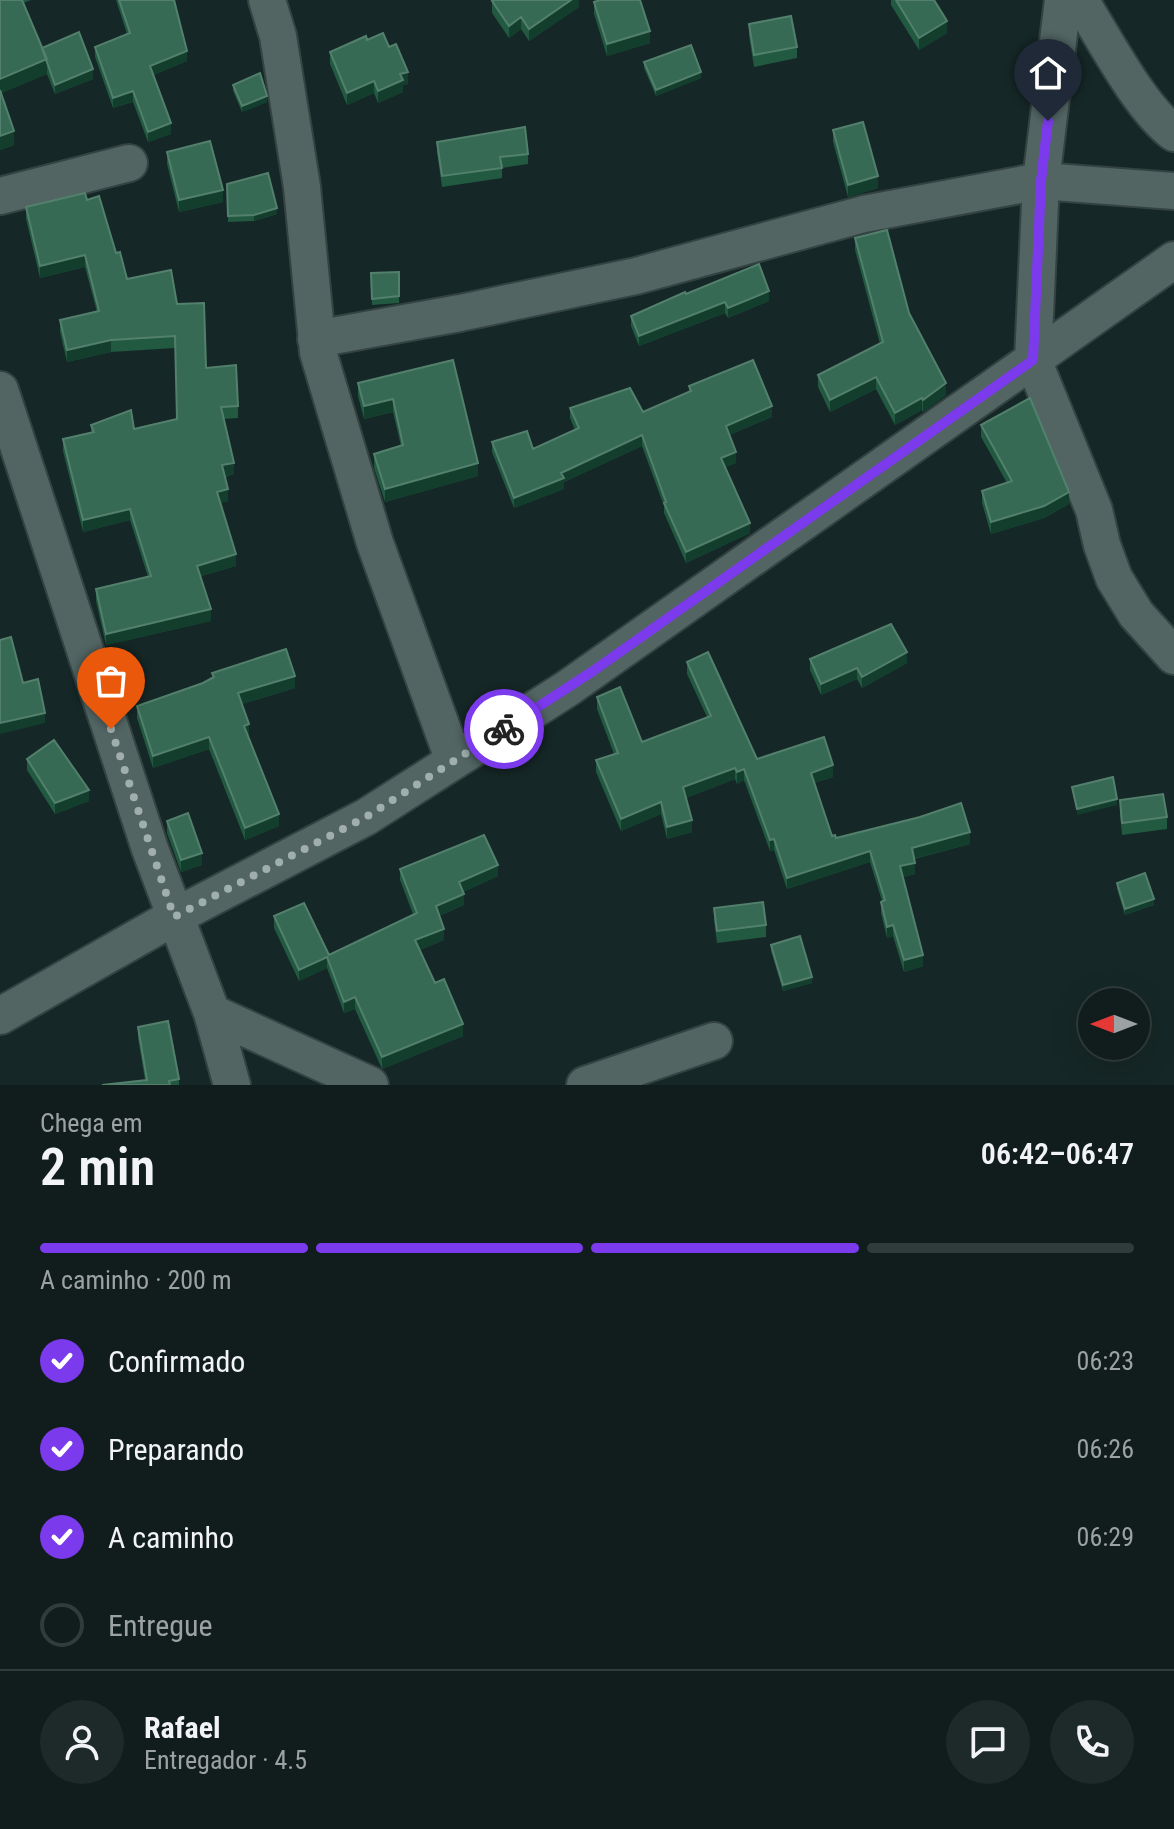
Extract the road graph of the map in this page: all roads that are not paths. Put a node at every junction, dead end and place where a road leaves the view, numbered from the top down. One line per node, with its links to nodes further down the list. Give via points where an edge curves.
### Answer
1 (267, 0): 10 (street, via 278,36 302,187)
2 (1063, 0): 6 (street)
3 (1080, 0): 4 (street, via 1137,89)
4 (1174, 133)
5 (129, 163): 8 (street)
6 (1041, 181): 7 (street); 10 (street, via 864,214 622,279); 11 (street)
7 (1174, 191)
8 (0, 196)
9 (1174, 260): 11 (street)
10 (316, 339): 14 (street, via 375,543)
11 (1033, 360): 13 (street, via 1094,510 1114,578 1136,614); 14 (street, via 581,679)
12 (0, 390): 15 (street)
13 (1174, 656)
14 (454, 761): 15 (street, via 366,817)
15 (174, 917): 16 (street); 17 (street)
16 (212, 1013): 19 (street); 20 (street)
17 (0, 1016)
18 (714, 1041): 21 (street)
19 (232, 1085)
20 (370, 1085)
21 (585, 1085)

